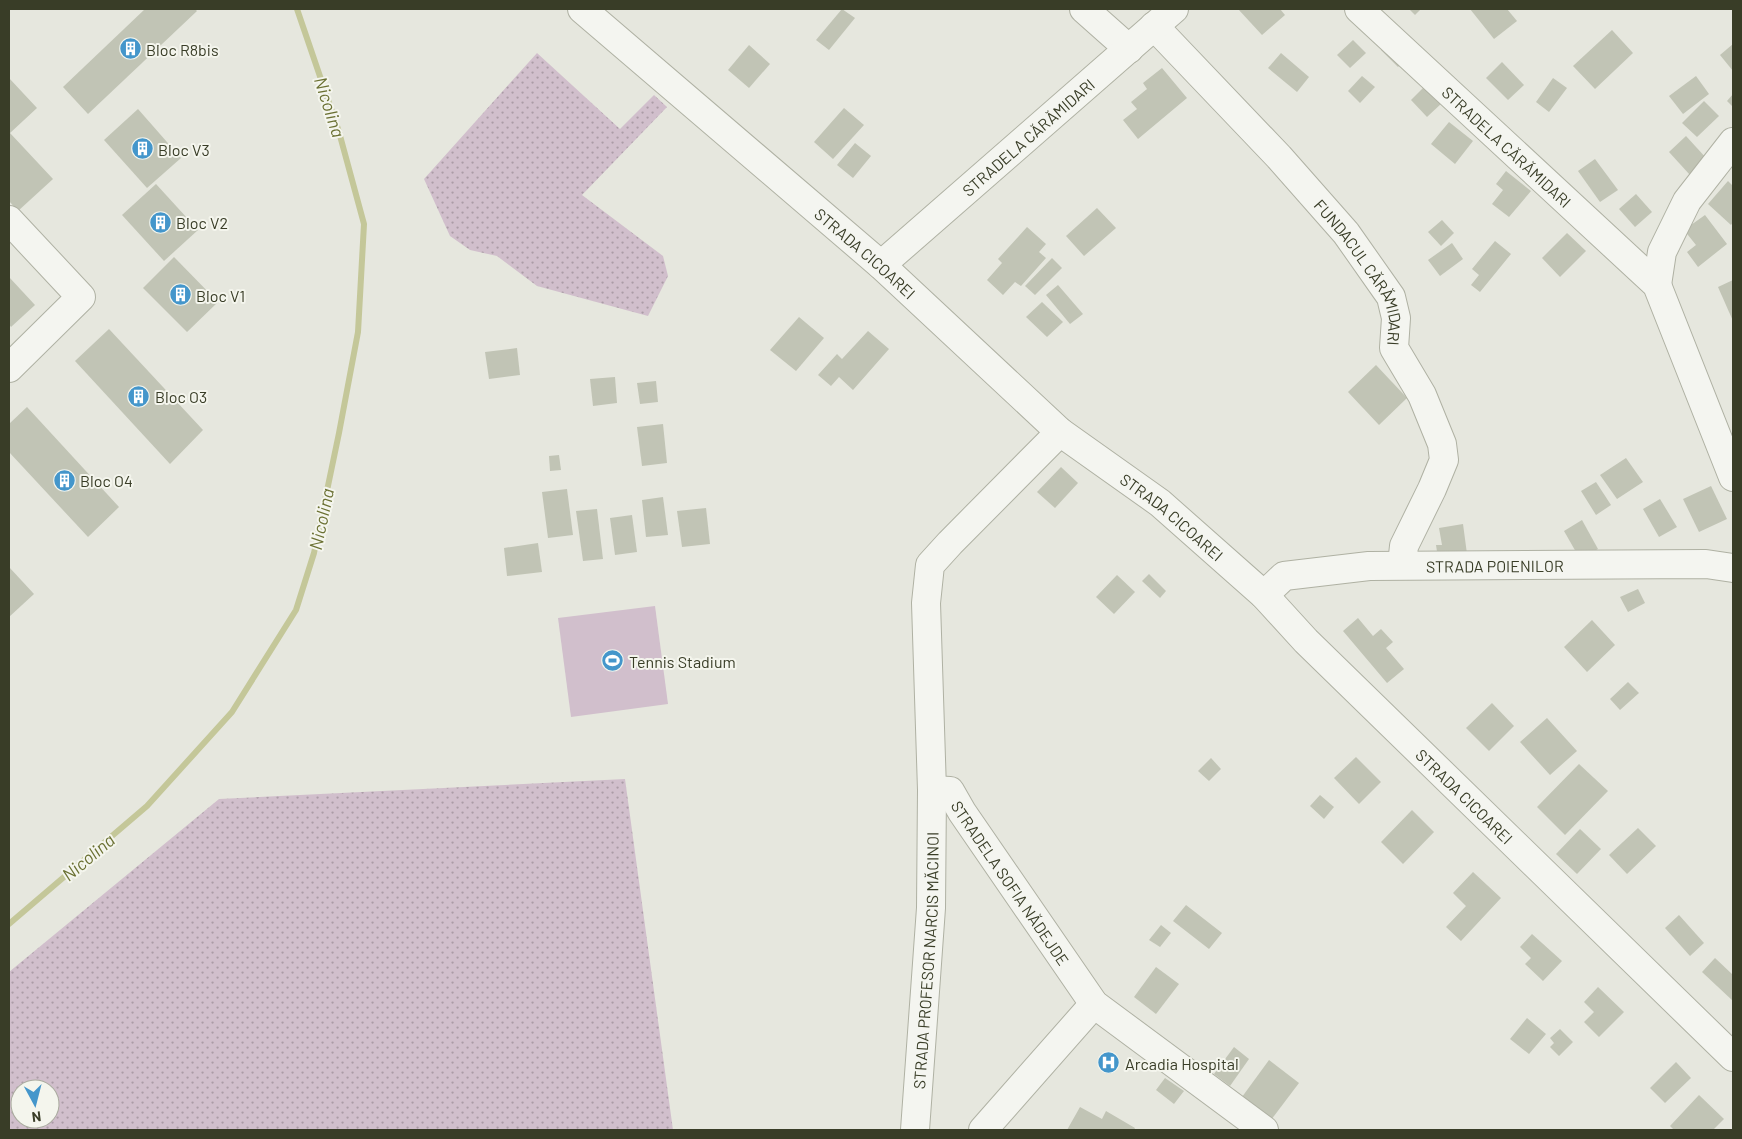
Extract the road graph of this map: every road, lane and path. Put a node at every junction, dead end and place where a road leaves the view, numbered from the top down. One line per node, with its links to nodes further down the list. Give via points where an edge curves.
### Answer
1 (582, 9): 8 (street, STRADA CICOAREI)
2 (1084, 9): 5 (street)
3 (1359, 9): 9 (street, STRADELA CĂRĂMIDARI)
4 (1164, 18): 5 (street, STRADELA CĂRĂMIDARI); 13 (street, FUNDACUL CĂRĂMIDARI, via 1346,232 1391,297 1396,318 1394,348 1422,395 1442,444 1444,460 1404,546)
5 (1129, 49): 8 (street, STRADELA CĂRĂMIDARI)
6 (1733, 142): 9 (street, via 1687,201 1662,252)
7 (9, 220): 10 (street, via 81,297)
8 (881, 265): 11 (street, STRADA CICOAREI)
9 (1657, 285): 12 (street, STRADELA CĂRĂMIDARI)
10 (9, 368)
11 (1060, 432): 15 (street, STRADA CICOAREI, via 1160,502); 16 (street, STRADELA SOFIA NĂDEJDE, via 930,565 926,603)
12 (1733, 477)
13 (1402, 565): 14 (street, STRADA POIENILOR, via 1706,564); 15 (street, STRADA POIENILOR, via 1284,576)
14 (1733, 568)
15 (1264, 595): 18 (street, STRADA CICOAREI, via 1306,641)
16 (932, 790): 17 (street, STRADELA SOFIA NĂDEJDE, via 950,791); 19 (street, STRADA PROFESOR NARCIS MĂCINOI, via 931,908)
17 (1094, 1004): 20 (street); 21 (street, STRADELA SOFIA NĂDEJDE)
18 (1733, 1057)
19 (914, 1130)
20 (984, 1130)
21 (1264, 1130)

